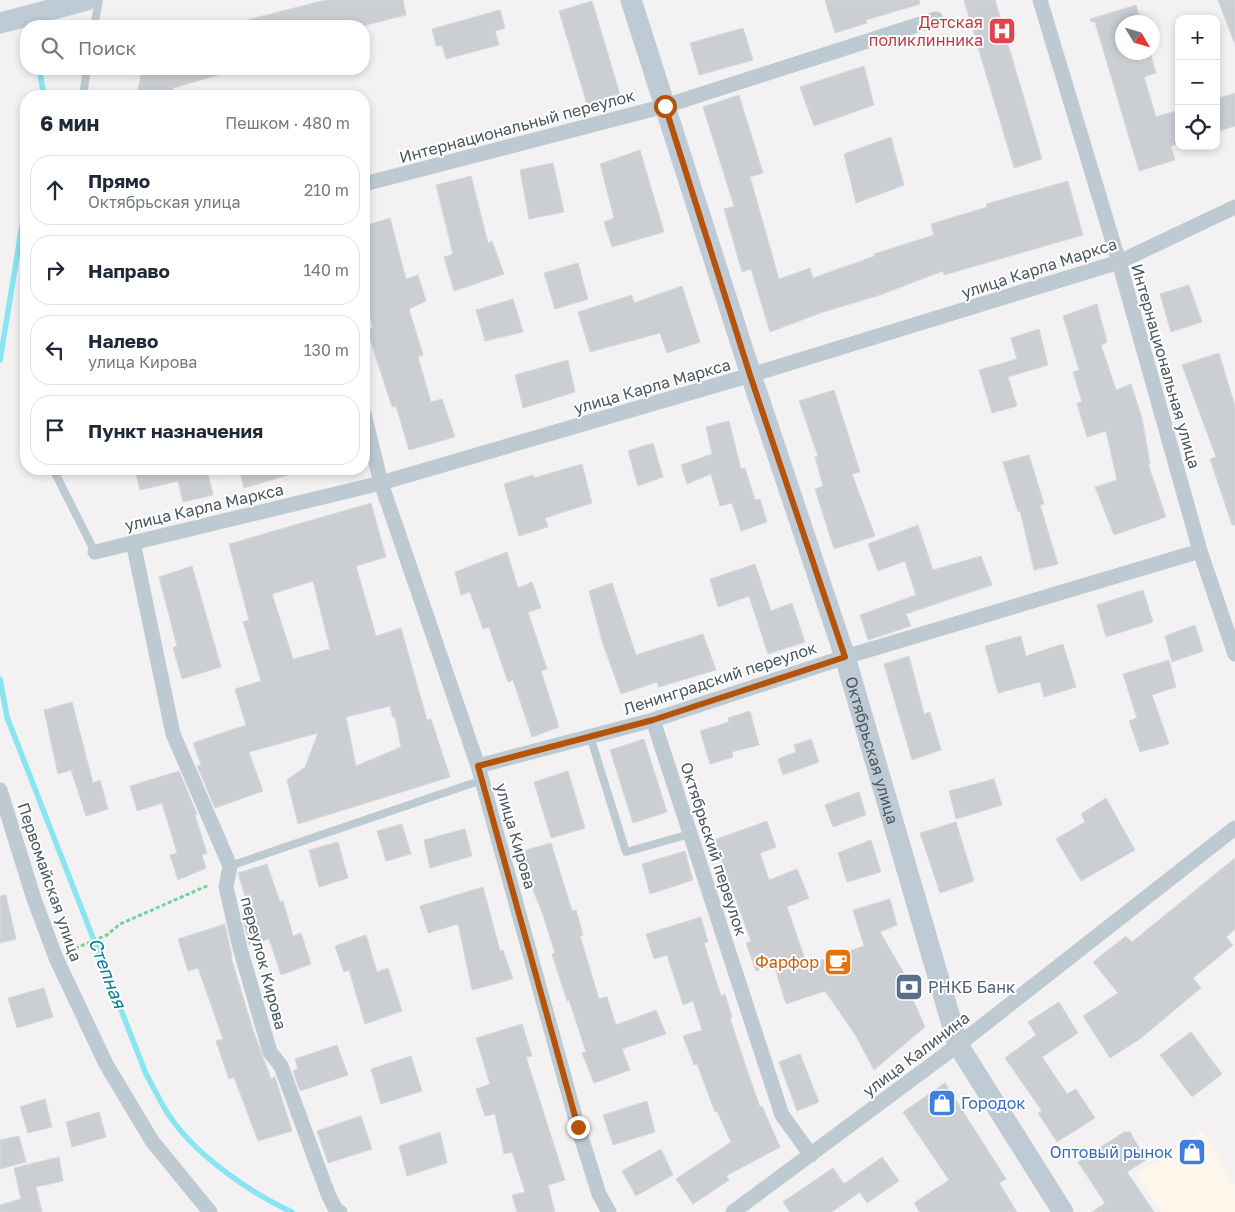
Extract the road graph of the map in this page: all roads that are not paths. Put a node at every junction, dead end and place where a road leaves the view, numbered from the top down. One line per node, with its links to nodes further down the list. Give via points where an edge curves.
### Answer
1 (99, 0): 6 (lane)
2 (631, 0): 10 (main road, Октябрьская улица)
3 (1040, 0): 13 (street, Интернациональная улица)
4 (80, 2): 7 (main road)
5 (936, 19): 10 (street, Интернациональный переулок)
6 (95, 20)
7 (0, 22)
8 (86, 75): 9 (lane)
9 (84, 90)
10 (665, 106): 11 (street, Интернациональный переулок); 14 (main road, Октябрьская улица)
11 (370, 182)
12 (1235, 207): 13 (street, улица Карла Маркса)
13 (1118, 262): 14 (street, улица Карла Маркса); 19 (street, Интернациональная улица)
14 (750, 375): 17 (street, улица Карла Маркса); 22 (main road, Октябрьская улица)
15 (370, 438): 17 (street, улица Кирова)
16 (56, 475): 20 (lane)
17 (381, 483): 18 (street, улица Карла Маркса); 25 (street, улица Кирова)
18 (133, 542): 20 (street, улица Карла Маркса); 29 (street, переулок Кирова, via 173,734)
19 (1200, 551): 21 (street, Интернациональная улица); 22 (street, Ленинградский переулок)
20 (95, 552)
21 (1235, 654)
22 (845, 657): 23 (street, Ленинградский переулок); 30 (main road, Октябрьская улица)
23 (653, 720): 24 (street, Ленинградский переулок); 28 (street, Октябрьский переулок)
24 (590, 736): 25 (street, Ленинградский переулок); 28 (lane, via 626,852)
25 (480, 773): 29 (lane); 34 (street, улица Кирова, via 578,1127 599,1194)
26 (0, 790): 32 (street, Первомайская улица, via 56,958 106,1064 152,1141)
27 (1235, 828): 30 (street, улица Калинина)
28 (690, 834): 31 (street, Октябрьский переулок, via 782,1115)
29 (229, 871): 33 (street, переулок Кирова, via 226,887 270,1052 281,1066 328,1194)
30 (958, 1045): 31 (street, улица Калинина); 36 (main road, Октябрьская улица)
31 (810, 1155): 35 (street, улица Калинина)
32 (210, 1212)
33 (340, 1212)
34 (609, 1212)
35 (734, 1212)
36 (1062, 1212)

